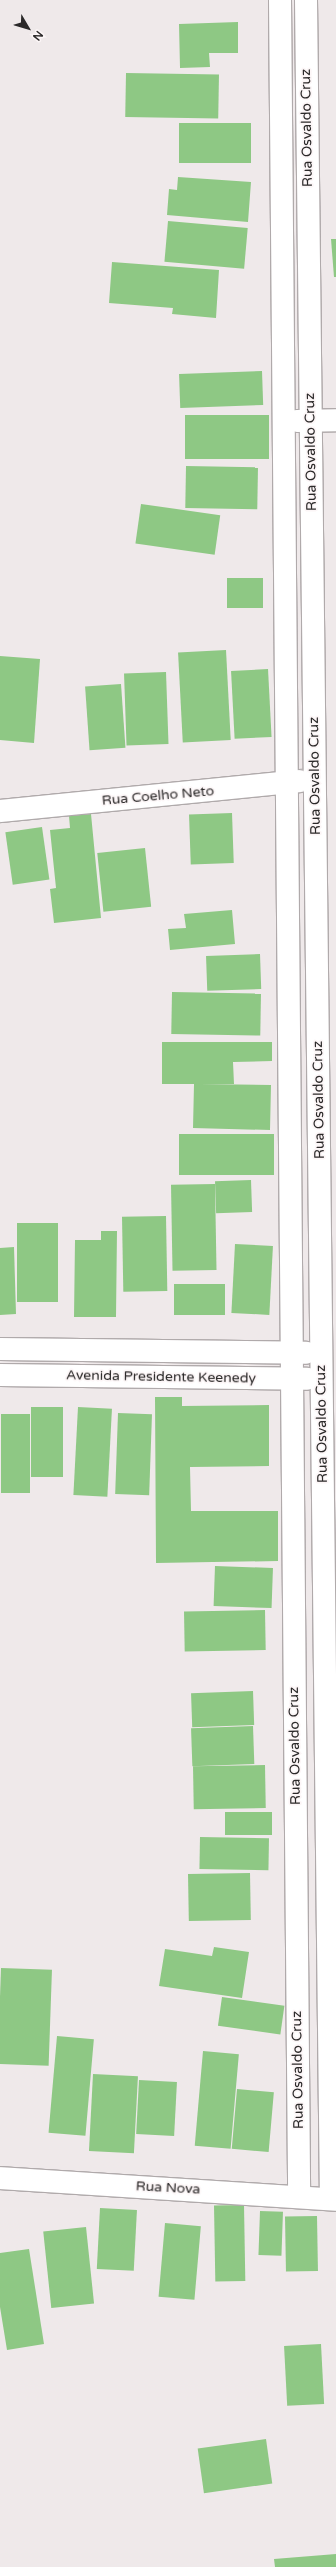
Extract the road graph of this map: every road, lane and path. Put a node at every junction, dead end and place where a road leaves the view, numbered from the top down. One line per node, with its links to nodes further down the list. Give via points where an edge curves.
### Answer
1 (280, 0): 3 (street, Rua Osvaldo Cruz)
2 (306, 0): 5 (street, Rua Osvaldo Cruz)
3 (283, 420): 5 (street); 7 (street, Rua Osvaldo Cruz)
4 (336, 420): 5 (street)
5 (311, 422): 6 (street, Rua Osvaldo Cruz)
6 (315, 779): 7 (street, Rua Coelho Neto); 9 (street, Rua Osvaldo Cruz)
7 (287, 783): 8 (street, Rua Coelho Neto); 11 (street, Rua Osvaldo Cruz)
8 (0, 811)
9 (326, 955): 10 (street, Rua Osvaldo Cruz)
10 (328, 1150): 11 (street); 14 (street, Rua Osvaldo Cruz)
11 (290, 1151): 13 (street, Rua Osvaldo Cruz)
12 (0, 1349): 13 (street, Avenida Presidente Keenedy)
13 (292, 1353): 14 (street, Avenida Presidente Keenedy); 16 (street, Rua Osvaldo Cruz)
14 (321, 1354): 17 (street, Rua Osvaldo Cruz)
15 (0, 1375): 16 (street, Avenida Presidente Keenedy)
16 (292, 1379): 17 (street, Avenida Presidente Keenedy); 19 (street, Rua Osvaldo Cruz)
17 (322, 1379): 18 (street, Rua Osvaldo Cruz)
18 (330, 1556): 19 (street); 22 (street, Rua Osvaldo Cruz)
19 (293, 1560): 21 (street, Rua Osvaldo Cruz)
20 (0, 2178): 21 (street, Rua Nova)
21 (299, 2195): 22 (street, Rua Nova)
22 (333, 2200)

